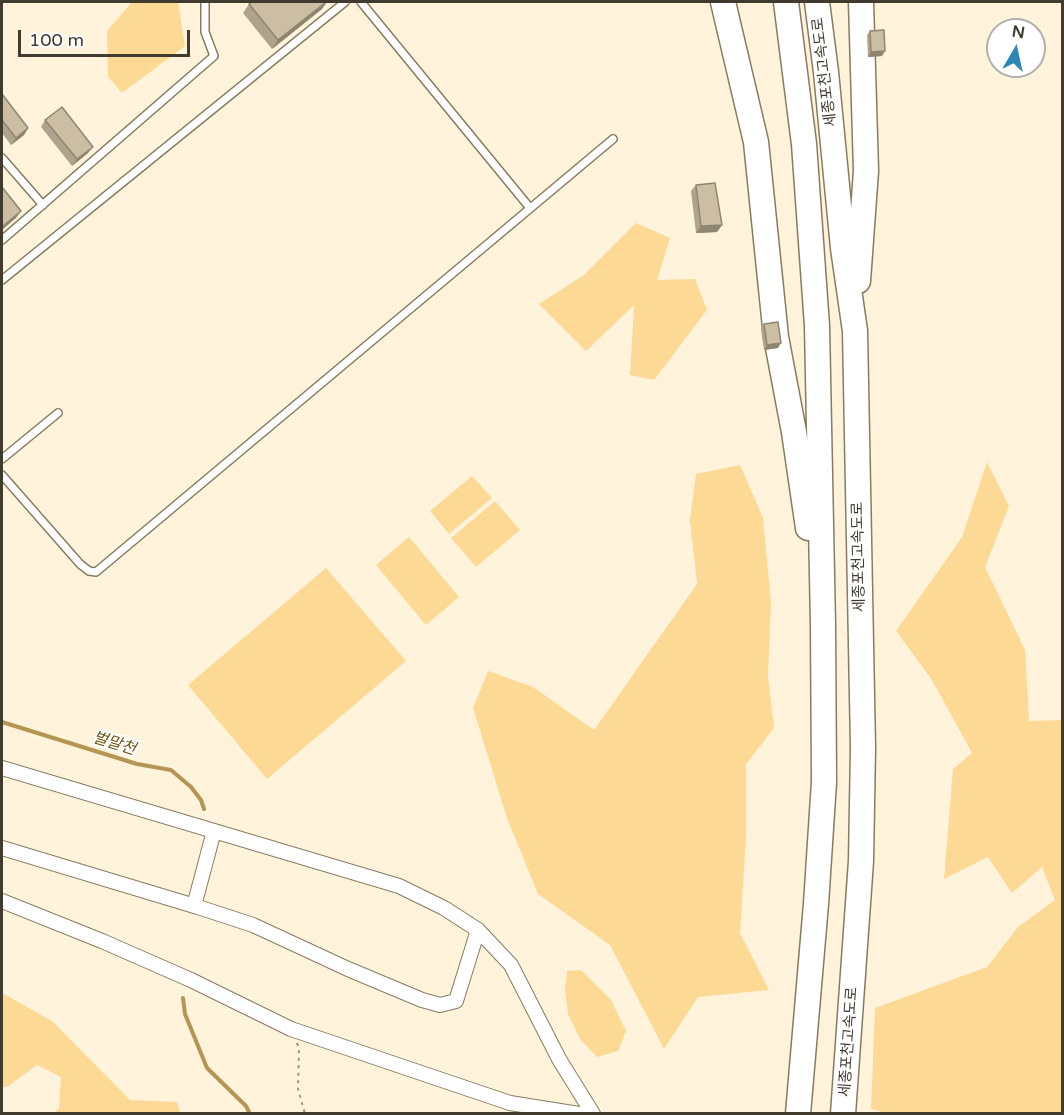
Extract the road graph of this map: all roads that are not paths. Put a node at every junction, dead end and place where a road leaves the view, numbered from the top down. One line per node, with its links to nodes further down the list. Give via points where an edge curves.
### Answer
1 (205, 2): 10 (lane, via 205,32 214,56)
2 (345, 2): 13 (lane)
3 (361, 2): 11 (lane)
4 (723, 2): 18 (highway, via 756,142 776,337)
5 (786, 2): 18 (highway, 세종포천고속도로, via 804,144 817,326)
6 (817, 2): 14 (highway, 세종포천고속도로)
7 (861, 2): 14 (highway, via 866,171)
8 (613, 139): 11 (lane)
9 (2, 158): 10 (lane)
10 (43, 205): 12 (lane)
11 (530, 208): 17 (lane, via 96,573 80,564)
12 (2, 240)
13 (2, 280)
14 (855, 331): 28 (highway, 세종포천고속도로, via 863,759 861,861)
15 (58, 413): 16 (lane)
16 (2, 459)
17 (2, 475)
18 (823, 625): 27 (highway, 세종포천고속도로, via 824,782)
19 (2, 768): 20 (street)
20 (214, 831): 23 (street); 24 (street, via 399,886)
21 (2, 848): 23 (street)
22 (2, 902): 25 (street, via 122,949 291,1029 510,1103)
23 (194, 906): 24 (street, via 253,925 348,969 440,1005 456,1001)
24 (478, 930): 26 (street, via 511,965 559,1059)
25 (579, 1113)
26 (593, 1113)
27 (798, 1113)
28 (843, 1113)

